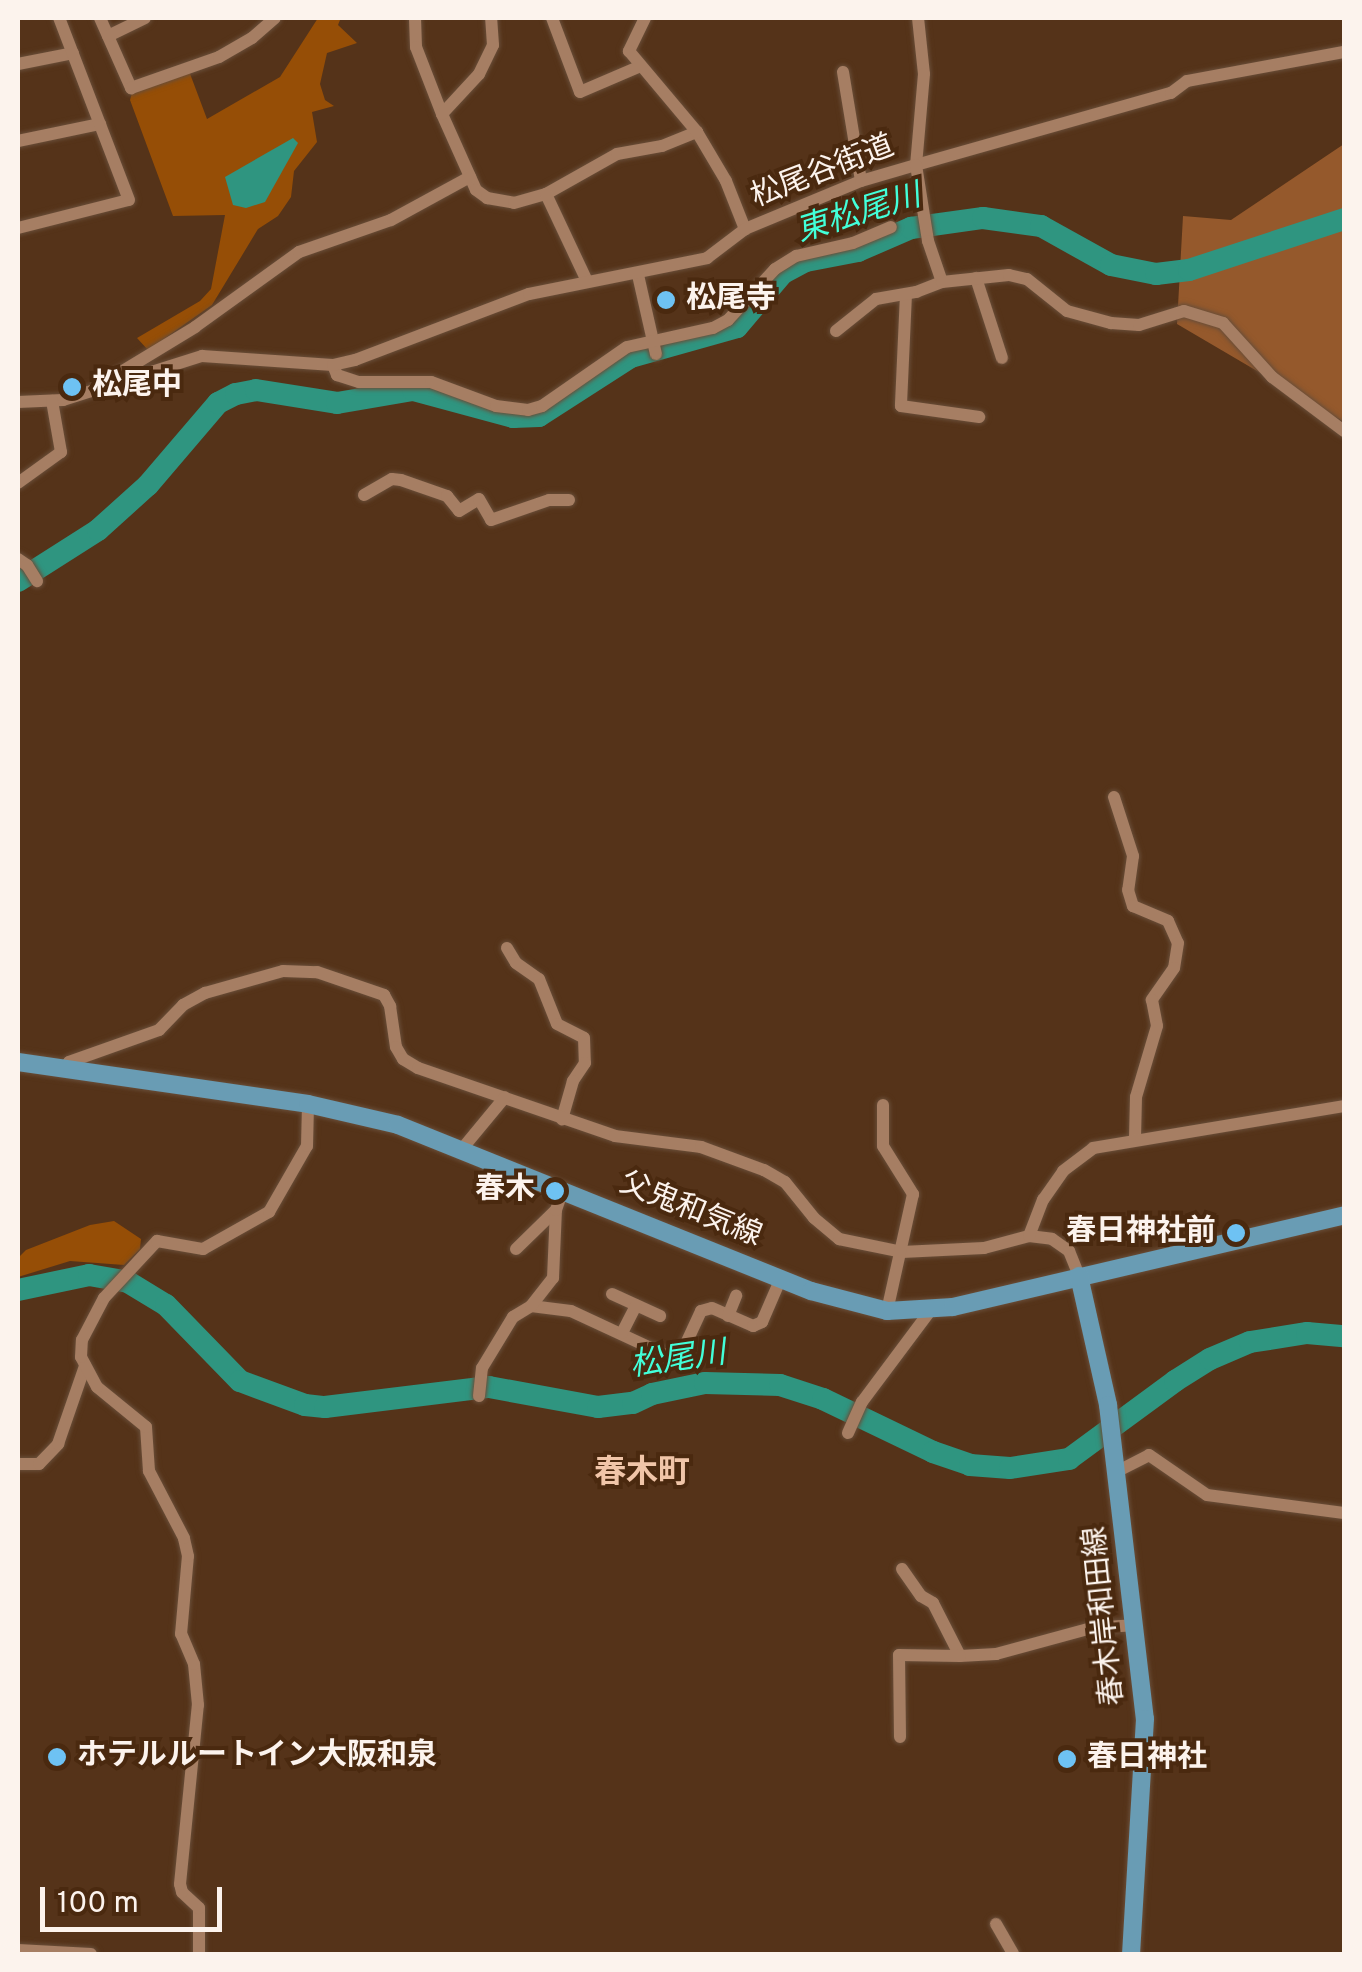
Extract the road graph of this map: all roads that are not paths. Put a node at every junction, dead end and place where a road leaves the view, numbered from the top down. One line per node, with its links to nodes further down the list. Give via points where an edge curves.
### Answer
1 (59, 18): 12 (street)
2 (100, 18): 10 (street)
3 (145, 18): 10 (street)
4 (275, 18): 10 (street, via 219,57 131,88)
5 (415, 18): 16 (street, via 416,46)
6 (491, 18): 16 (street, via 494,45)
7 (552, 18): 14 (street, via 580,92)
8 (645, 18): 14 (street, via 629,51)
9 (918, 18): 20 (street, via 924,74)
10 (108, 36)
11 (1344, 52): 20 (street, via 1187,81 1171,93)
12 (73, 53): 13 (street); 17 (street)
13 (18, 64)
14 (641, 66): 18 (street)
15 (843, 72): 22 (street)
16 (442, 114): 21 (street)
17 (100, 124): 19 (street); 24 (street, via 131,205)
18 (698, 132): 23 (street, via 617,154); 26 (street)
19 (18, 141)
20 (916, 165): 22 (street, 松尾谷街道); 30 (street, 松尾谷街道)
21 (470, 176): 23 (street, via 476,190 501,203); 36 (street, via 391,220 298,252 195,327)
22 (860, 182): 26 (street, 松尾谷街道)
23 (546, 194): 29 (street)
24 (18, 223)
25 (892, 227): 33 (street, via 796,256 728,320)
26 (745, 229): 27 (street, 松尾谷街道, via 707,258)
27 (638, 275): 29 (street, 松尾谷街道); 33 (street)
28 (976, 278): 30 (street); 34 (street); 40 (street, via 1027,279 1066,311 1111,324 1139,325 1184,311 1223,323 1272,377)
29 (587, 281): 35 (street, 松尾谷街道, via 530,294)
30 (942, 282): 31 (street)
31 (906, 294): 32 (street, via 876,300); 39 (street, via 900,406)
32 (836, 331)
33 (654, 346): 35 (street, via 627,347 528,410 496,406 431,382 359,382 337,375)
34 (1002, 358)
35 (333, 365): 36 (street, 松尾谷街道, via 202,356)
36 (88, 391): 37 (street, 松尾谷街道)
37 (52, 401): 38 (street, 松尾谷街道); 41 (street, via 62,452)
38 (18, 402)
39 (979, 417)
40 (1344, 432)
41 (18, 483)
42 (364, 496): 43 (street, via 401,480 447,496 459,511 479,500 491,520)
43 (569, 500)
44 (18, 559): 45 (street)
45 (37, 581)
46 (1114, 797): 55 (street, via 1133,856 1133,906 1168,922 1178,944 1174,968 1152,1000 1158,1026 1136,1096)
47 (506, 948): 54 (street, via 538,979 557,1024 584,1038 585,1063)
48 (18, 1062): 49 (main road, 父鬼和気線)
49 (65, 1068): 50 (street, via 159,1030 205,993 282,971 317,972 384,995 403,1059); 51 (main road, 父鬼和気線)
50 (505, 1097): 54 (street); 56 (street)
51 (308, 1104): 56 (main road, 父鬼和気線, via 398,1125); 74 (street, via 307,1146 269,1212 203,1249 157,1241 104,1298 82,1340)
52 (883, 1105): 62 (street, via 883,1146 914,1194)
53 (1344, 1106): 55 (street)
54 (562, 1119): 62 (street, via 615,1136 701,1147 764,1170 785,1182 838,1239)
55 (1134, 1139): 60 (street, via 1078,1156 1043,1200)
56 (462, 1149): 57 (main road, 父鬼和気線)
57 (563, 1190): 58 (street); 64 (main road, 父鬼和気線)
58 (556, 1210): 61 (street); 68 (street, via 553,1278)
59 (1344, 1215): 63 (main road, 父鬼和気線)
60 (1029, 1236): 62 (street, via 984,1248); 63 (street, via 1052,1238 1069,1251)
61 (516, 1249)
62 (902, 1252): 69 (street)
63 (1079, 1276): 70 (main road, 父鬼和気線); 78 (main road, 春木岸和田線)
64 (781, 1278): 69 (main road, 父鬼和気線, via 838,1302); 72 (street, via 762,1322 754,1326)
65 (612, 1294): 67 (street)
66 (736, 1296): 72 (street)
67 (636, 1305): 71 (street); 73 (street)
68 (531, 1306): 73 (street, via 571,1311); 75 (street, via 513,1317 482,1368)
69 (887, 1311): 70 (main road, 父鬼和気線)
70 (930, 1311): 76 (street)
71 (660, 1316)
72 (728, 1316): 73 (street, via 701,1311 683,1350 666,1360)
73 (622, 1334)
74 (85, 1366): 77 (street, via 58,1444 39,1464); 87 (street, via 97,1387 146,1428 148,1471 188,1556 182,1634 194,1664 198,1705 180,1884 200,1908)
75 (480, 1396)
76 (848, 1430)
77 (18, 1464)
78 (1117, 1464): 79 (street, via 1149,1455 1207,1495); 81 (main road, 春木岸和田線)
79 (1344, 1513)
80 (902, 1569): 82 (street, via 933,1603)
81 (1136, 1625): 82 (street); 89 (main road, 春木岸和田線, via 1145,1719)
82 (960, 1656): 83 (street, via 899,1655)
83 (900, 1737)
84 (996, 1924): 88 (street)
85 (18, 1950): 86 (street)
86 (92, 1954)
87 (199, 1954)
88 (1013, 1954)
89 (1131, 1954)

